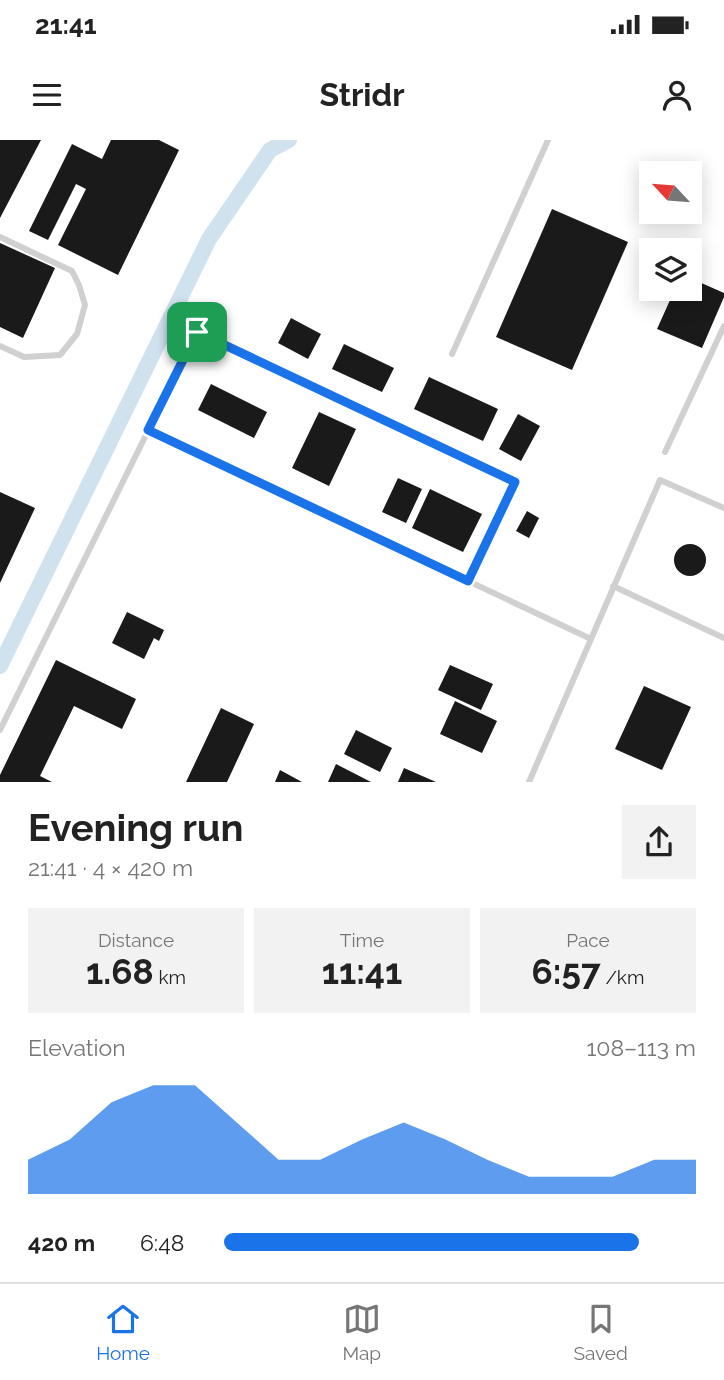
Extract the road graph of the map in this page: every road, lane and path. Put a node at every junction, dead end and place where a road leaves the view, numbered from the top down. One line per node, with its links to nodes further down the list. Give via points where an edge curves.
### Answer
1 (548, 140): 5 (lane)
2 (0, 237): 4 (lane, via 72,271 85,305 77,334 60,355 24,357)
3 (724, 326): 7 (lane)
4 (0, 346)
5 (452, 354)
6 (148, 430): 9 (lane); 9 (lane, via 197,332 515,482); 13 (lane)
7 (665, 452)
8 (724, 508): 10 (lane, via 660,480)
9 (468, 581): 12 (lane)
10 (613, 586): 11 (lane); 12 (lane)
11 (724, 638)
12 (591, 639): 14 (lane)
13 (0, 730)
14 (529, 782)

